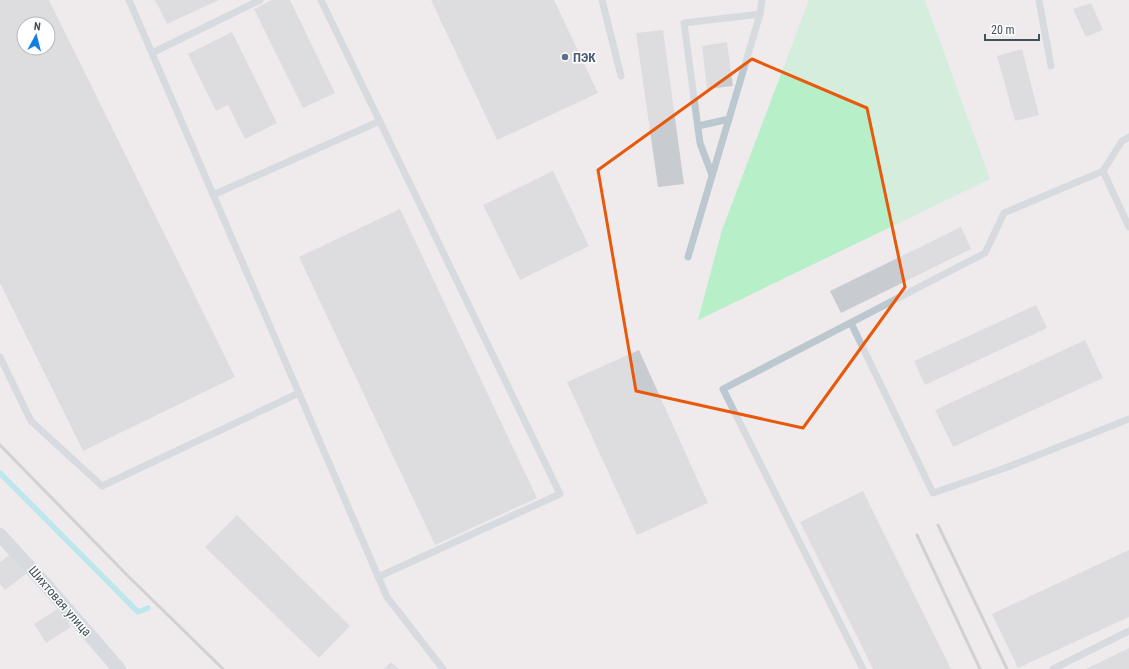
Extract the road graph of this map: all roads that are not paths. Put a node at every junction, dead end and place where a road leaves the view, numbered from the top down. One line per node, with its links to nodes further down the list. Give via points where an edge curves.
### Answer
1 (129, 0): 8 (lane)
2 (260, 0): 8 (lane)
3 (321, 0): 12 (lane)
4 (602, 0): 10 (lane)
5 (762, 0): 7 (lane)
6 (1039, 0): 9 (lane)
7 (760, 14): 11 (lane); 13 (lane, via 684,23)
8 (152, 53): 17 (lane)
9 (1051, 66)
10 (620, 76)
11 (729, 119): 13 (lane); 16 (lane)
12 (380, 121): 17 (lane); 26 (lane, via 560,494)
13 (698, 126): 16 (lane, via 700,143)
14 (1129, 137): 15 (lane, via 1122,141)
15 (1103, 171): 18 (lane); 21 (lane, via 1004,213 985,253)
16 (712, 175): 20 (lane)
17 (213, 195): 23 (lane)
18 (1126, 212): 19 (lane)
19 (1129, 227)
20 (688, 257)
21 (851, 323): 24 (lane, via 933,493 1005,468); 30 (lane, via 723,389)
22 (0, 357): 23 (lane, via 31,421 102,486)
23 (299, 393): 26 (lane)
24 (1129, 419)
25 (0, 534): 28 (street, Шихтовая улица)
26 (378, 578): 29 (lane, via 387,597)
27 (1129, 631): 31 (lane)
28 (118, 669)
29 (443, 669)
30 (863, 669)
31 (1053, 669)

